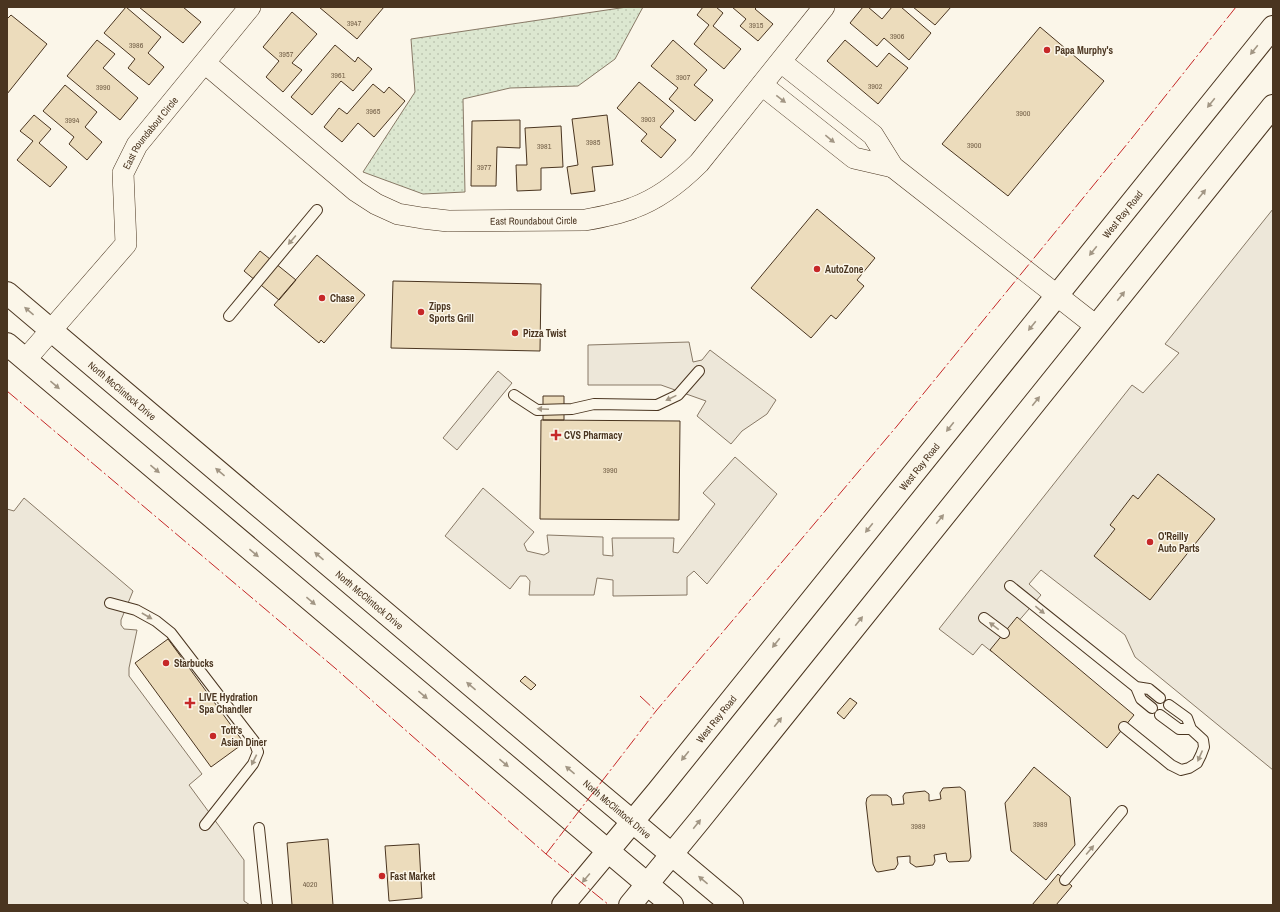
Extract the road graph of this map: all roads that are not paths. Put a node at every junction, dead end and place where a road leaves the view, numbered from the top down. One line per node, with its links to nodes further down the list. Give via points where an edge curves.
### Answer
1 (250, 7): 5 (street, East Roundabout Circle)
2 (824, 7): 4 (street, East Roundabout Circle)
3 (1273, 26): 11 (main road, West Ray Road, one-way to 11)
4 (781, 62): 6 (street, East Roundabout Circle); 8 (street, via 873,135)
5 (205, 63): 6 (street, East Roundabout Circle, via 356,191 398,214 448,221 586,220 634,208 650,201 685,176); 14 (street, East Roundabout Circle, via 137,145 123,173 126,244)
6 (762, 85): 8 (street, one-way to 8, via 854,158)
7 (1273, 106): 13 (main road, one-way to 7)
8 (892, 167): 11 (street)
9 (316, 210): 12 (lane, one-way to 12)
10 (7, 293): 14 (main road, North McClintock Drive, one-way to 10)
11 (1056, 295): 13 (street); 31 (main road, West Ray Road, one-way to 31)
12 (229, 316)
13 (1096, 326): 35 (main road, one-way to 13)
14 (51, 330): 16 (street, East Roundabout Circle); 31 (main road, North McClintock Drive, one-way to 14)
15 (7, 344): 16 (main road)
16 (26, 359): 34 (main road, one-way to 34)
17 (699, 372): 18 (lane, one-way to 18, via 678,395 657,405 594,404 572,409 538,410)
18 (514, 395)
19 (1010, 586): 23 (lane, one-way to 23)
20 (110, 603): 32 (lane, one-way to 32, via 136,610 171,633 254,741 258,752 253,764)
21 (984, 618): 22 (lane, one-way to 21)
22 (1004, 633)
23 (1136, 687): 24 (lane, via 1149,688); 26 (lane, via 1140,700)
24 (1160, 698)
25 (1169, 705): 29 (lane, via 1187,718)
26 (1152, 708)
27 (1160, 715): 29 (lane, via 1179,729)
28 (1124, 727): 29 (lane, one-way to 28, via 1203,740 1204,747 1197,763 1181,770 1171,765)
29 (1191, 730)
30 (1122, 811): 36 (lane, one-way to 30)
31 (633, 822): 34 (main road, West Ray Road); 35 (main road, North McClintock Drive)
32 (205, 825)
33 (259, 828): 38 (lane)
34 (608, 852): 37 (main road); 39 (main road, West Ray Road, one-way to 39)
35 (672, 854): 37 (main road); 42 (main road, North McClintock Drive, one-way to 35)
36 (1065, 880)
37 (648, 884): 40 (main road); 41 (main road)
38 (267, 905)
39 (563, 905)
40 (630, 905)
41 (672, 905)
42 (732, 905)

